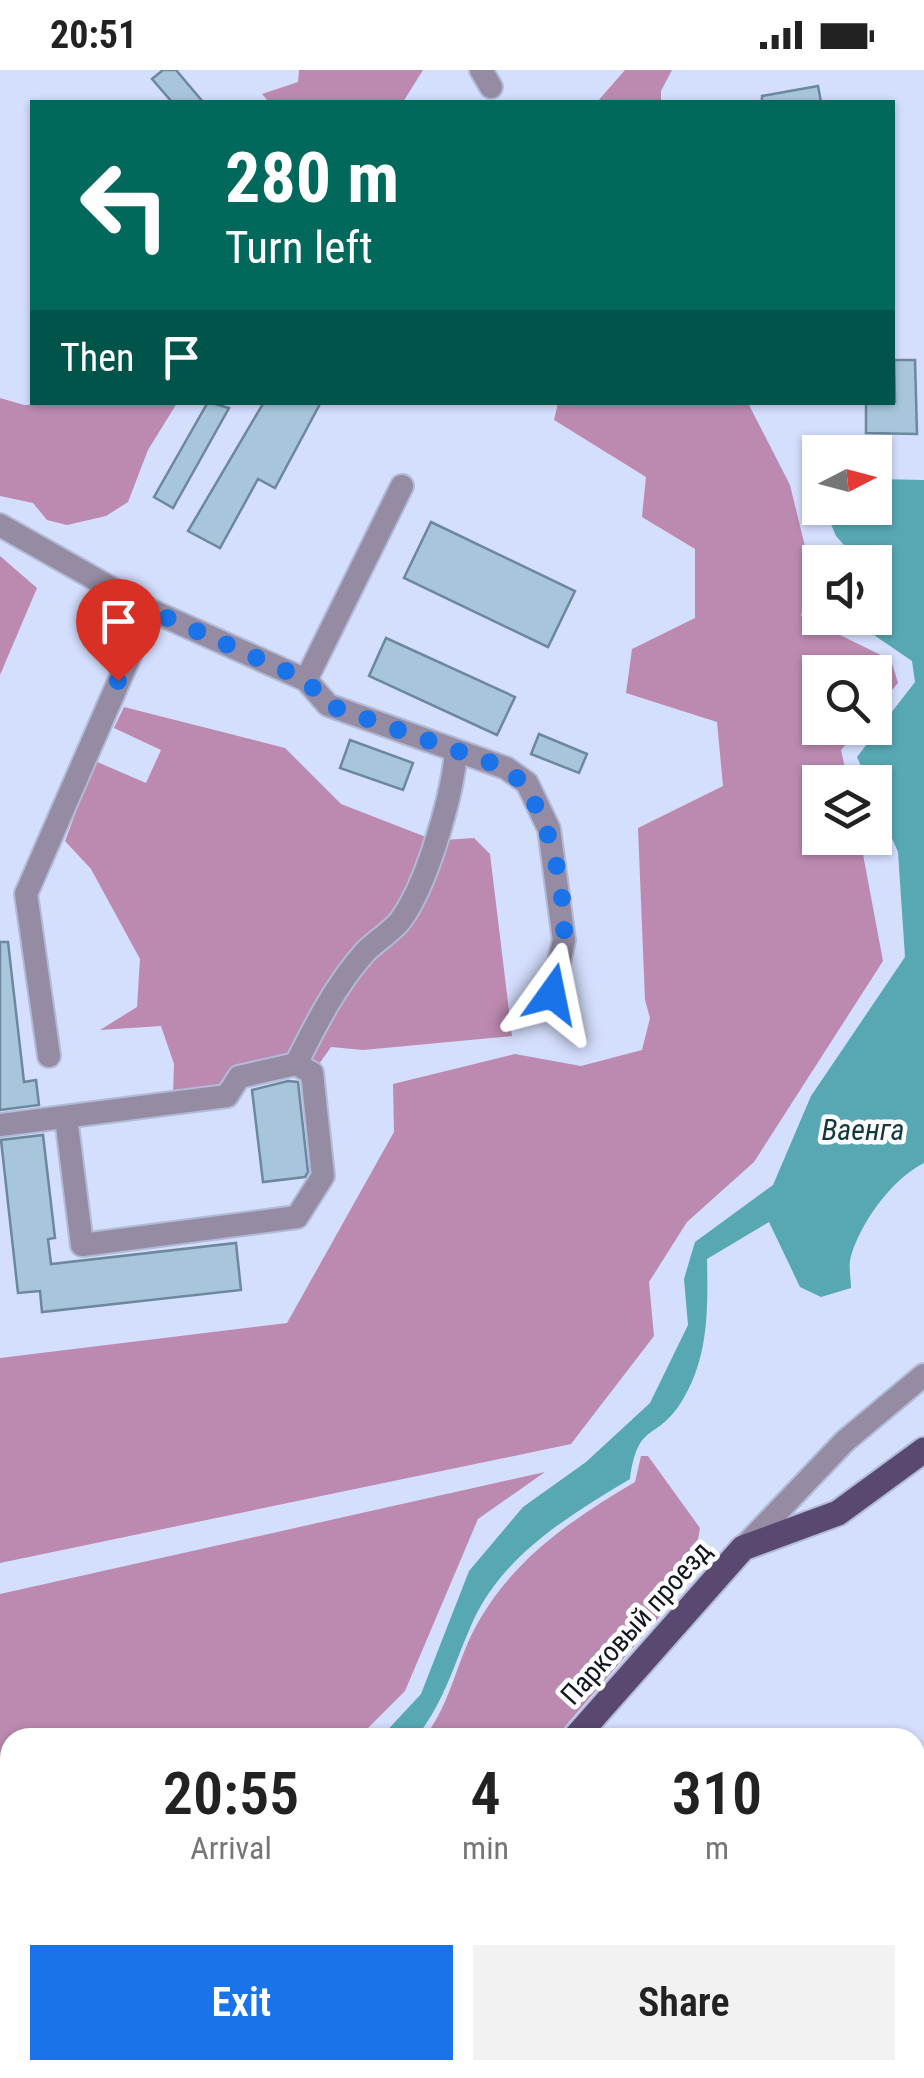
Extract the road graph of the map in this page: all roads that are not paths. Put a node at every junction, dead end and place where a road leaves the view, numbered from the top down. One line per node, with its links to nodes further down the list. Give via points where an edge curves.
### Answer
1 (402, 486): 4 (street)
2 (0, 524): 3 (street)
3 (150, 610): 4 (street); 7 (street, via 26,894)
4 (306, 680): 5 (street, via 328,705)
5 (456, 752): 6 (street, via 506,768 527,783 549,829 564,940); 8 (street, via 454,781 400,920 327,1002)
6 (552, 994)
7 (49, 1056)
8 (296, 1064): 9 (street, via 239,1077 227,1096); 9 (street, via 312,1073 322,1176 297,1217 82,1244)
9 (66, 1117): 10 (street)
10 (0, 1124)
11 (924, 1375): 13 (street, via 845,1440)
12 (924, 1450): 13 (main road, via 838,1513)
13 (742, 1548): 14 (main road, Парковый проезд)
14 (583, 1728)

